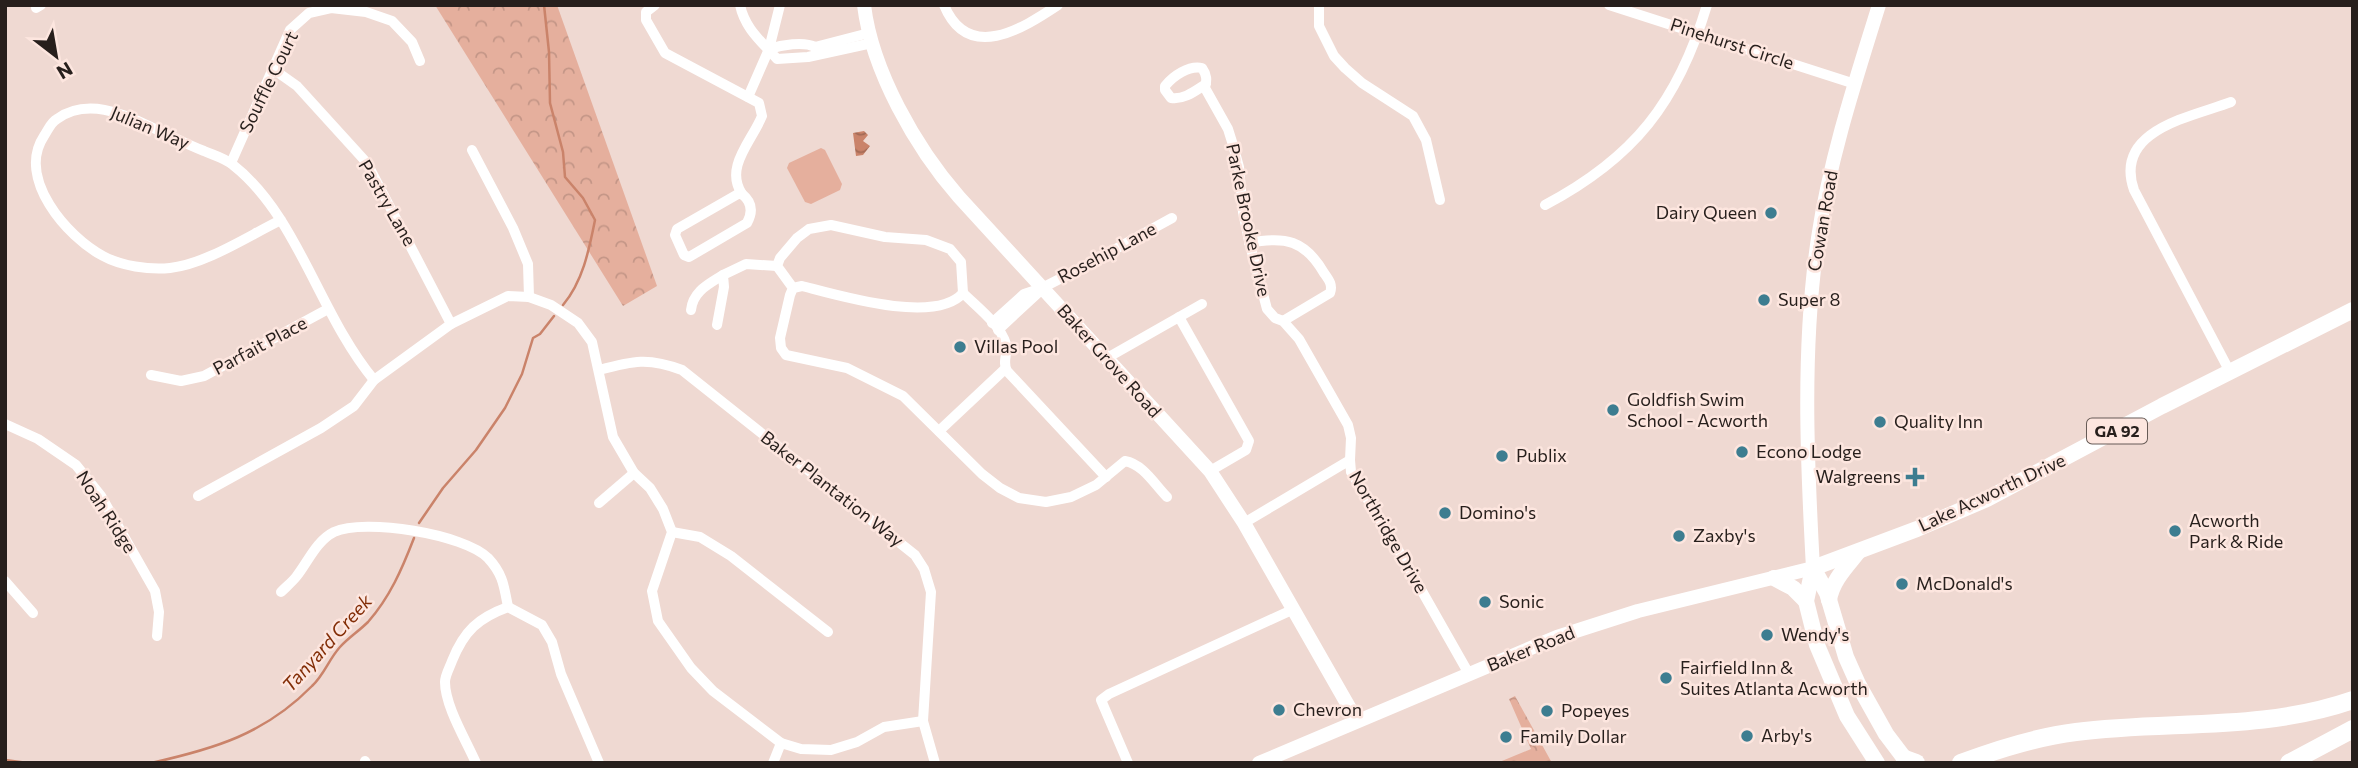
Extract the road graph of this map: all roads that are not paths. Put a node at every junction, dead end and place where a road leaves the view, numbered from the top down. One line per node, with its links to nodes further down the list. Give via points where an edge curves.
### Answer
1 (655, 5): 18 (street, via 646,12 646,20 665,53)
2 (740, 5): 13 (street, via 753,33)
3 (780, 5): 13 (street)
4 (864, 5): 12 (main road, Baker Grove Road)
5 (944, 5): 6 (street, via 960,28 986,38 1010,33)
6 (1058, 5)
7 (1319, 5): 23 (street, via 1319,26 1340,62 1362,83 1413,116 1426,140)
8 (1609, 5): 11 (street, Pinehurst Circle)
9 (1707, 5): 11 (street)
10 (1879, 5): 17 (main road, Cowan Road)
11 (1699, 33): 17 (street, Pinehurst Circle); 24 (street, via 1649,126 1602,170)
12 (871, 38): 13 (street, via 805,51); 13 (street, via 835,53 789,60 777,59); 31 (main road, Baker Grove Road, via 904,117 932,164)
13 (769, 49): 18 (street)
14 (419, 61): 15 (street, Souffle Court, via 412,42 393,21 331,8 309,13 290,30)
15 (273, 69): 21 (street, Souffle Court); 40 (street, Pastry Lane, via 297,86 367,163)
16 (1206, 84): 27 (street, Parke Brooke Drive, via 1228,129 1239,167)
17 (1855, 84): 61 (main road, Cowan Road, via 1824,202 1811,295 1808,398)
18 (748, 97): 22 (street, via 759,103 762,116 736,168 736,185)
19 (2231, 102): 46 (street, via 2150,134 2137,147 2130,174 2134,190)
20 (472, 150): 33 (street, via 528,264)
21 (231, 163): 26 (street, Julian Way, via 265,195); 26 (street, Julian Way, via 103,108 75,109 55,120 41,140 36,160 38,180 53,212 79,240 104,257 139,267 170,268 199,261)
22 (742, 194): 22 (street, via 751,206 747,223 689,257 684,255 675,236 677,229)
23 (1440, 200)
24 (1545, 205)
25 (1172, 218): 31 (street, Rosehip Lane)
26 (281, 220): 35 (street, Julian Way)
27 (1249, 243): 39 (street, Parke Brooke Drive, via 1267,309); 39 (street, via 1281,239 1305,248 1331,284 1329,293)
28 (777, 266): 29 (street, via 746,264); 30 (street); 32 (street, via 797,238 809,229 831,225 865,234 926,240 950,249 961,262)
29 (723, 275): 36 (street, via 696,294); 41 (street)
30 (793, 288): 32 (street, via 916,307 951,302); 50 (street, via 780,338 786,355 865,376 903,396)
31 (1042, 288): 42 (street, Rosehip Lane, via 1024,294); 43 (main road, Baker Grove Road)
32 (963, 293): 42 (street)
33 (529, 297): 40 (street, via 508,296); 45 (street, via 578,323 592,342)
34 (1202, 304): 38 (street)
35 (328, 309): 47 (street, Parfait Place, via 204,376 181,381); 48 (street, Julian Way, via 355,358)
36 (691, 310)
37 (2353, 310): 46 (main road, Lake Acworth Drive / GA 92)
38 (1179, 317): 43 (street); 52 (street, via 1249,441 1246,450)
39 (1283, 321): 51 (street, Parke Brooke Drive, via 1348,425)
40 (451, 324): 48 (street)
41 (718, 325)
42 (995, 326): 44 (street, via 1007,349)
43 (1107, 358): 52 (main road, Baker Grove Road)
44 (1005, 369): 50 (street); 54 (street)
45 (599, 370): 53 (street, via 613,437); 74 (street, Baker Plantation Way, via 630,362 660,362 682,370 915,555 932,592)
46 (2230, 372): 60 (main road, Lake Acworth Drive / GA 92, via 1987,499)
47 (151, 375)
48 (374, 380): 55 (street, via 354,406 321,428)
49 (5, 424): 71 (street, Noah Ridge, via 38,439 76,465 100,496 155,591)
50 (939, 431): 54 (street, via 982,474 1019,498 1059,500)
51 (1350, 460): 58 (street, Northridge Drive); 72 (street, Northridge Drive, via 1351,472)
52 (1210, 471): 58 (main road, Baker Grove Road)
53 (635, 473): 57 (street); 59 (street, via 650,488)
54 (1106, 477): 56 (street, via 1130,461)
55 (198, 496)
56 (1167, 497)
57 (599, 503)
58 (1244, 523): 68 (main road, Baker Grove Road)
59 (672, 532): 70 (street, via 700,537 721,550); 77 (street, via 652,592 658,621 713,691)
60 (1860, 551): 61 (main road, Lake Acworth Drive / GA 92); 65 (main road, via 1832,588)
61 (1813, 568): 62 (main road, Baker Road); 65 (main road); 66 (main road)
62 (1774, 578): 66 (main road); 72 (main road, Baker Road, via 1638,611 1557,637)
63 (5, 581): 69 (street)
64 (281, 592): 67 (street, via 332,533 380,525 469,545 501,573)
65 (1829, 600): 78 (main road, via 1858,684 1886,734)
66 (1806, 601): 85 (main road, via 1831,681)
67 (508, 607): 79 (street, via 486,615 470,629 445,680 450,704); 80 (street, via 541,625 552,642)
68 (1294, 609): 75 (main road, Baker Grove Road); 83 (street, via 1101,701)
69 (33, 612)
70 (828, 632)
71 (157, 636)
72 (1469, 674): 75 (main road, Baker Road)
73 (2353, 700): 86 (highway, via 2266,720 2075,732 2021,743)
74 (923, 721): 77 (street, via 884,727 831,750); 82 (street, Baker Plantation Way)
75 (1357, 721): 84 (main road, Baker Road)
76 (2353, 729): 87 (highway)
77 (780, 743): 81 (street)
78 (1909, 762)
79 (476, 763)
80 (599, 763)
81 (773, 763)
82 (935, 763)
83 (1128, 763)
84 (1259, 763)
85 (1877, 763)
86 (1961, 763)
87 (2289, 763)

